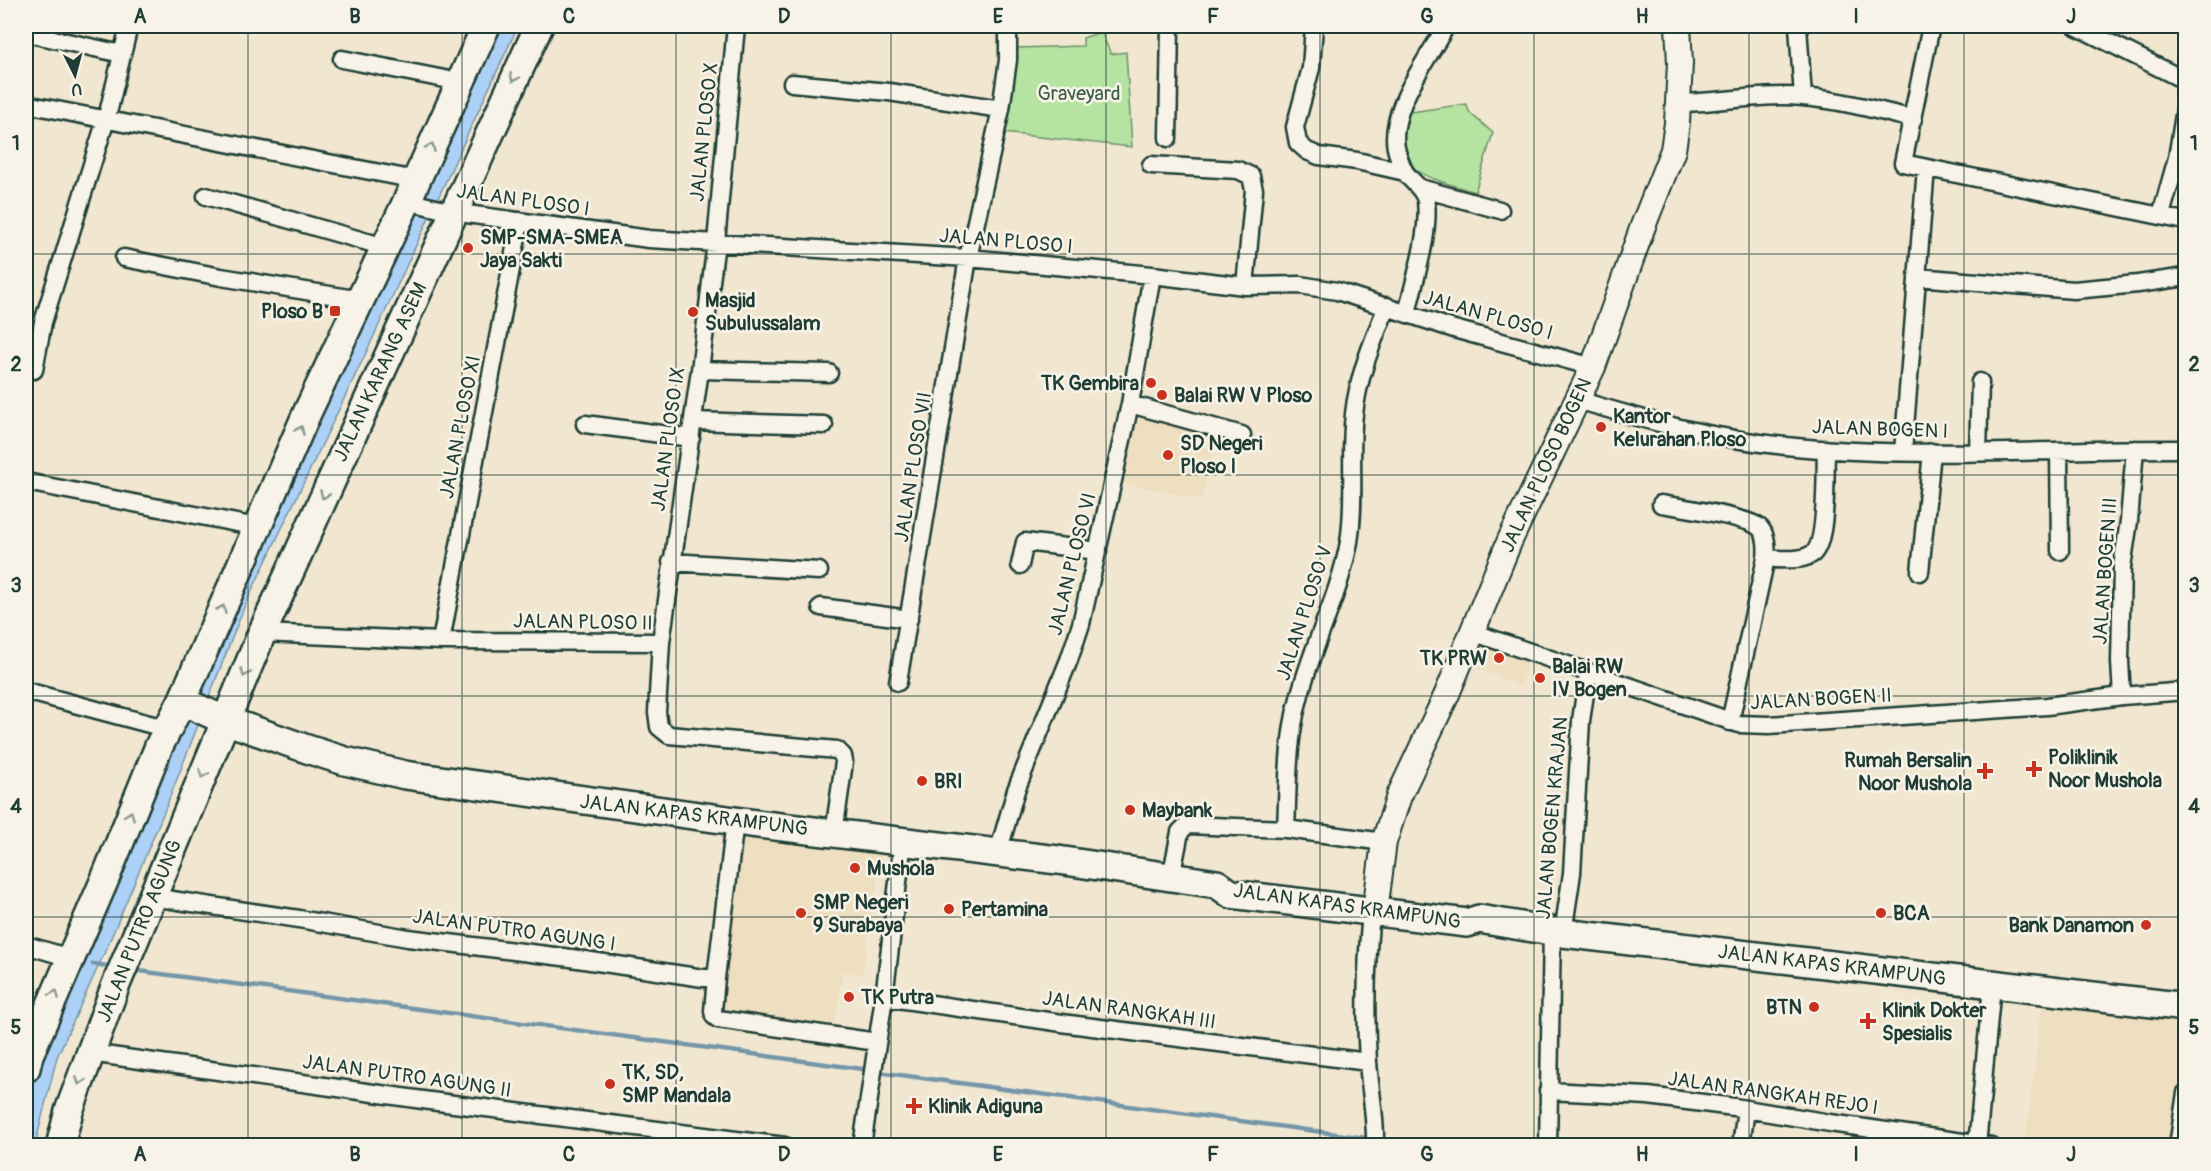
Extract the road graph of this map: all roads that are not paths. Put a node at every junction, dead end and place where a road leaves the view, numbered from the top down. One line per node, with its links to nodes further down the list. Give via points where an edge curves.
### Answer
1 (129, 26): 14 (street)
2 (486, 26): 17 (main road)
3 (539, 26): 34 (main road, JALAN KARANG ASEM, one-way to 34)
4 (736, 26): 38 (street, JALAN PLOSO X)
5 (1008, 26): 23 (street, JALAN PLOSO VII)
6 (1170, 26): 26 (street)
7 (1314, 26): 29 (street, via 1311,68 1295,127 1298,143 1319,156)
8 (1446, 26): 29 (street, via 1402,105 1396,146)
9 (1678, 26): 20 (street, JALAN PLOSO BOGEN)
10 (1797, 26): 19 (street)
11 (1931, 26): 25 (street)
12 (2076, 26): 16 (street)
13 (26, 33): 14 (street)
14 (122, 54): 24 (street)
15 (342, 59): 17 (street)
16 (2186, 81)
17 (460, 82): 31 (main road, one-way to 17)
18 (792, 83): 23 (street, via 889,92)
19 (1803, 96): 20 (street); 25 (street)
20 (1678, 103): 49 (street, JALAN PLOSO BOGEN, via 1673,150)
21 (2186, 103): 35 (street, via 2177,158)
22 (26, 104): 24 (street, JALAN PLOSO I)
23 (1001, 109): 41 (street, JALAN PLOSO VII)
24 (106, 118): 31 (street, JALAN PLOSO I); 50 (street, via 43,322)
25 (1913, 119): 28 (street, via 1903,163)
26 (1168, 138)
27 (1151, 165): 45 (street, via 1238,170 1251,176 1254,190)
28 (1926, 168): 35 (street); 43 (street)
29 (1405, 172): 30 (street)
30 (1420, 188): 33 (street); 48 (street, via 1426,201 1425,227)
31 (412, 194): 34 (street, JALAN PLOSO I); 39 (main road)
32 (206, 196): 39 (street)
33 (1500, 210)
34 (449, 212): 37 (street, JALAN PLOSO I); 81 (main road, JALAN KARANG ASEM, one-way to 81)
35 (2161, 215): 36 (street)
36 (2180, 220)
37 (520, 222): 38 (street, JALAN PLOSO I, via 649,239); 82 (street, JALAN PLOSO XI)
38 (716, 242): 41 (street, JALAN PLOSO I); 51 (street, JALAN PLOSO IX)
39 (385, 247): 46 (main road)
40 (124, 258): 46 (street)
41 (968, 258): 42 (street, JALAN PLOSO I); 79 (street, JALAN PLOSO VII)
42 (1152, 275): 45 (street, JALAN PLOSO I); 55 (street, JALAN PLOSO VI)
43 (1917, 277): 44 (street, via 2074,290); 65 (street)
44 (2186, 277)
45 (1245, 286): 47 (street, JALAN PLOSO I, via 1300,285)
46 (361, 300): 70 (main road, one-way to 46)
47 (1387, 306): 48 (street, JALAN PLOSO I); 94 (street, JALAN PLOSO V, via 1363,369 1356,402 1352,514 1344,563 1292,727)
48 (1407, 314): 49 (street, JALAN PLOSO I)
49 (1593, 367): 54 (street, JALAN PLOSO BOGEN)
50 (34, 370)
51 (700, 370): 52 (street); 56 (street, JALAN PLOSO IX)
52 (829, 373)
53 (1980, 382): 67 (street)
54 (1578, 400): 61 (street, JALAN BOGEN I, via 1655,423 1730,439); 80 (street, JALAN PLOSO BOGEN, via 1510,540)
55 (1130, 404): 59 (street); 72 (street, JALAN PLOSO VI)
56 (693, 421): 58 (street); 60 (street, JALAN PLOSO IX)
57 (585, 424): 60 (street)
58 (824, 425)
59 (1242, 435)
60 (691, 438): 74 (street, JALAN PLOSO IX)
61 (1826, 449): 65 (street, JALAN BOGEN I); 73 (street, via 1823,526 1817,549 1806,557)
62 (2135, 449): 63 (street, JALAN BOGEN I); 64 (street, JALAN BOGEN I); 88 (street, JALAN BOGEN III, via 2122,567)
63 (2186, 449)
64 (2059, 451): 67 (street, JALAN BOGEN I); 71 (street)
65 (1903, 452): 66 (street, JALAN BOGEN I)
66 (1932, 452): 67 (street, JALAN BOGEN I); 77 (street)
67 (1978, 452)
68 (26, 482): 70 (street)
69 (1661, 504): 73 (street, via 1757,525 1765,537)
70 (257, 527): 89 (main road, one-way to 70)
71 (2060, 550)
72 (1098, 551): 75 (street, via 1025,542); 98 (street, JALAN PLOSO VI, via 1075,642 1016,790)
73 (1766, 558): 91 (street)
74 (671, 562): 76 (street); 83 (street, JALAN PLOSO IX)
75 (1020, 565)
76 (819, 571)
77 (1920, 572)
78 (821, 608): 79 (street)
79 (909, 619): 85 (street, JALAN PLOSO VII)
80 (1472, 632): 84 (street, JALAN BOGEN II); 97 (street, JALAN PLOSO BOGEN, via 1407,776)
81 (262, 633): 82 (street, JALAN PLOSO II); 90 (main road, JALAN KARANG ASEM, one-way to 90)
82 (441, 641): 83 (street, JALAN PLOSO II)
83 (661, 642): 95 (street, JALAN PLOSO II, via 657,700 662,731 674,736 837,750 844,762)
84 (1588, 672): 91 (street, JALAN BOGEN II); 102 (street, JALAN BOGEN KRAJAN, via 1581,721 1572,873)
85 (898, 682)
86 (26, 691): 92 (street)
87 (2186, 691): 88 (street, JALAN BOGEN II)
88 (2122, 696): 91 (street, JALAN BOGEN II, via 2047,706 1769,725)
89 (184, 702): 90 (main road, JALAN KAPAS KRAMPUNG); 92 (main road)
90 (224, 719): 93 (main road, JALAN KAPAS KRAMPUNG, via 310,750 387,771); 100 (main road, JALAN PUTRO AGUNG, one-way to 100)
91 (1730, 722)
92 (168, 729): 104 (main road, one-way to 92)
93 (735, 821): 95 (main road, JALAN KAPAS KRAMPUNG); 105 (street)
94 (1286, 829): 97 (street); 99 (street, via 1184,826 1179,832)
95 (834, 833): 96 (main road, JALAN KAPAS KRAMPUNG)
96 (903, 841): 98 (main road, JALAN KAPAS KRAMPUNG); 107 (street)
97 (1384, 842): 101 (street, JALAN PLOSO BOGEN)
98 (998, 853): 99 (main road, JALAN KAPAS KRAMPUNG)
99 (1171, 878): 101 (main road, JALAN KAPAS KRAMPUNG, via 1217,884 1232,878)
100 (152, 897): 105 (street, JALAN PUTRO AGUNG I, via 408,938); 110 (main road, JALAN PUTRO AGUNG)
101 (1374, 904): 102 (main road, JALAN KAPAS KRAMPUNG, via 1470,910 1479,919); 111 (street, via 1366,967)
102 (1558, 932): 106 (main road, JALAN KAPAS KRAMPUNG); 113 (street, JALAN BOGEN KRAJAN)
103 (26, 945): 104 (street)
104 (70, 958): 112 (main road, one-way to 104)
105 (716, 978): 109 (street, via 713,1011 718,1019)
106 (1992, 985): 108 (main road, JALAN KAPAS KRAMPUNG); 118 (street)
107 (884, 997): 109 (street); 111 (street, JALAN RANGKAH III)
108 (2186, 1007)
109 (877, 1042): 121 (street)
110 (90, 1053): 117 (street, JALAN PUTRO AGUNG II); 119 (main road, JALAN PUTRO AGUNG, one-way to 119)
111 (1368, 1062): 116 (street)
112 (26, 1068)
113 (1548, 1091): 115 (street, JALAN RANGKAH REJO I, via 1648,1096); 122 (street, JALAN BOGEN KRAJAN)
114 (2186, 1093): 124 (street)
115 (1746, 1109): 118 (street, JALAN RANGKAH REJO I); 123 (street)
116 (1375, 1140)
117 (717, 1141): 120 (street, JALAN PUTRO AGUNG II)
118 (1982, 1145)
119 (60, 1146)
120 (785, 1146)
121 (862, 1146)
122 (1548, 1146)
123 (1741, 1146)
124 (2178, 1146)

